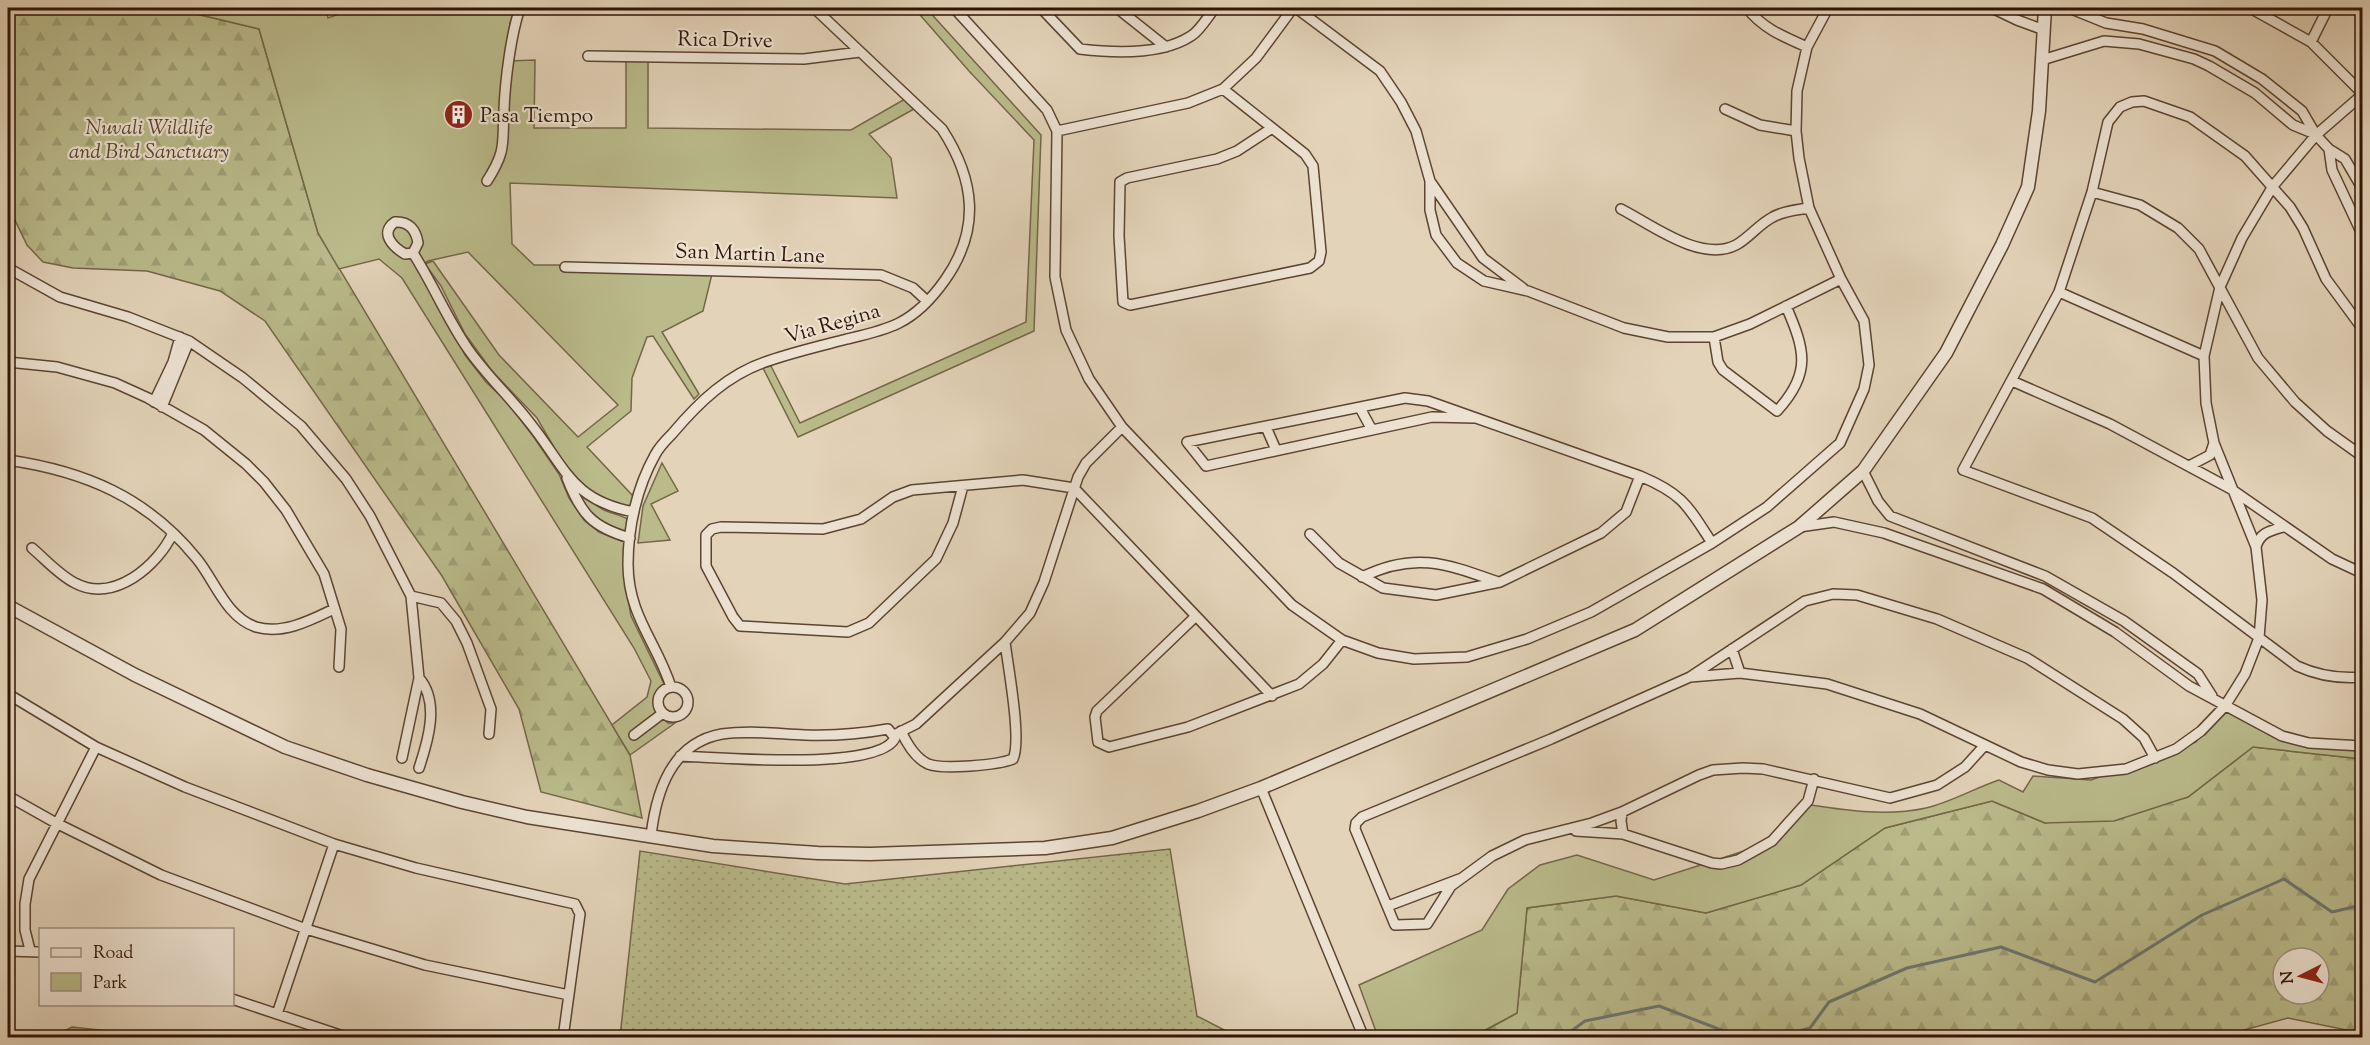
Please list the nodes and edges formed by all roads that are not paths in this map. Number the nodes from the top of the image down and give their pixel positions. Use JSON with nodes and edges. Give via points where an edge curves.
{"nodes":[{"id":1,"x":520,"y":8,"type":"edge"},
{"id":2,"x":814,"y":8,"type":"edge"},
{"id":3,"x":954,"y":8,"type":"edge"},
{"id":4,"x":1041,"y":8,"type":"edge"},
{"id":5,"x":1117,"y":8,"type":"edge"},
{"id":6,"x":1215,"y":8,"type":"edge"},
{"id":7,"x":1295,"y":8,"type":"edge"},
{"id":8,"x":1747,"y":8,"type":"edge"},
{"id":9,"x":1828,"y":8,"type":"edge"},
{"id":10,"x":1992,"y":8,"type":"edge"},
{"id":11,"x":2045,"y":8,"type":"edge"},
{"id":12,"x":2069,"y":8,"type":"edge"},
{"id":13,"x":2250,"y":8,"type":"edge"},
{"id":14,"x":2328,"y":8,"type":"edge"},
{"id":15,"x":2106,"y":23,"type":"junction"},
{"id":16,"x":2044,"y":30,"type":"junction"},
{"id":17,"x":2104,"y":41,"type":"junction"},
{"id":18,"x":2311,"y":42,"type":"junction"},
{"id":19,"x":1166,"y":47,"type":"junction"},
{"id":20,"x":1807,"y":48,"type":"junction"},
{"id":21,"x":2215,"y":51,"type":"junction"},
{"id":22,"x":861,"y":52,"type":"junction"},
{"id":23,"x":588,"y":56,"type":"dead end"},
{"id":24,"x":2042,"y":60,"type":"junction"},
{"id":25,"x":2210,"y":66,"type":"junction"},
{"id":26,"x":1223,"y":89,"type":"junction"},
{"id":27,"x":2362,"y":94,"type":"edge"},
{"id":28,"x":1725,"y":109,"type":"dead end"},
{"id":29,"x":1272,"y":128,"type":"junction"},
{"id":30,"x":1057,"y":131,"type":"junction"},
{"id":31,"x":1796,"y":131,"type":"junction"},
{"id":32,"x":2316,"y":135,"type":"junction"},
{"id":33,"x":2329,"y":149,"type":"junction"},
{"id":34,"x":487,"y":181,"type":"dead end"},
{"id":35,"x":1430,"y":182,"type":"junction"},
{"id":36,"x":2273,"y":186,"type":"junction"},
{"id":37,"x":2362,"y":188,"type":"edge"},
{"id":38,"x":2092,"y":192,"type":"junction"},
{"id":39,"x":1809,"y":208,"type":"junction"},
{"id":40,"x":1621,"y":209,"type":"dead end"},
{"id":41,"x":2362,"y":234,"type":"edge"},
{"id":42,"x":413,"y":253,"type":"dead end"},
{"id":43,"x":565,"y":267,"type":"dead end"},
{"id":44,"x":8,"y":268,"type":"edge"},
{"id":45,"x":1841,"y":279,"type":"junction"},
{"id":46,"x":2220,"y":287,"type":"junction"},
{"id":47,"x":1528,"y":291,"type":"junction"},
{"id":48,"x":2059,"y":292,"type":"junction"},
{"id":49,"x":927,"y":301,"type":"junction"},
{"id":50,"x":1785,"y":306,"type":"junction"},
{"id":51,"x":2362,"y":328,"type":"edge"},
{"id":52,"x":1714,"y":337,"type":"junction"},
{"id":53,"x":185,"y":339,"type":"junction"},
{"id":54,"x":2204,"y":356,"type":"junction"},
{"id":55,"x":8,"y":362,"type":"edge"},
{"id":56,"x":2012,"y":381,"type":"junction"},
{"id":57,"x":158,"y":404,"type":"junction"},
{"id":58,"x":1360,"y":408,"type":"junction"},
{"id":59,"x":1474,"y":418,"type":"junction"},
{"id":60,"x":1122,"y":427,"type":"junction"},
{"id":61,"x":1266,"y":427,"type":"junction"},
{"id":62,"x":1372,"y":430,"type":"junction"},
{"id":63,"x":2214,"y":443,"type":"junction"},
{"id":64,"x":1276,"y":450,"type":"junction"},
{"id":65,"x":2362,"y":456,"type":"edge"},
{"id":66,"x":8,"y":460,"type":"edge"},
{"id":67,"x":2189,"y":466,"type":"junction"},
{"id":68,"x":1863,"y":471,"type":"junction"},
{"id":69,"x":565,"y":473,"type":"junction"},
{"id":70,"x":1640,"y":476,"type":"junction"},
{"id":71,"x":963,"y":486,"type":"junction"},
{"id":72,"x":1074,"y":488,"type":"junction"},
{"id":73,"x":2231,"y":489,"type":"junction"},
{"id":74,"x":634,"y":512,"type":"junction"},
{"id":75,"x":1890,"y":516,"type":"junction"},
{"id":76,"x":1799,"y":527,"type":"junction"},
{"id":77,"x":2283,"y":527,"type":"junction"},
{"id":78,"x":173,"y":533,"type":"junction"},
{"id":79,"x":1884,"y":533,"type":"junction"},
{"id":80,"x":1310,"y":534,"type":"dead end"},
{"id":81,"x":630,"y":538,"type":"junction"},
{"id":82,"x":1712,"y":543,"type":"junction"},
{"id":83,"x":2256,"y":547,"type":"junction"},
{"id":84,"x":32,"y":548,"type":"dead end"},
{"id":85,"x":2013,"y":563,"type":"junction"},
{"id":86,"x":2362,"y":573,"type":"edge"},
{"id":87,"x":2006,"y":576,"type":"junction"},
{"id":88,"x":1362,"y":577,"type":"junction"},
{"id":89,"x":1500,"y":582,"type":"junction"},
{"id":90,"x":411,"y":596,"type":"junction"},
{"id":91,"x":8,"y":606,"type":"edge"},
{"id":92,"x":334,"y":609,"type":"junction"},
{"id":93,"x":1196,"y":616,"type":"junction"},
{"id":94,"x":2259,"y":638,"type":"junction"},
{"id":95,"x":1342,"y":640,"type":"junction"},
{"id":96,"x":1005,"y":642,"type":"junction"},
{"id":97,"x":1732,"y":649,"type":"junction"},
{"id":98,"x":339,"y":667,"type":"dead end"},
{"id":99,"x":1740,"y":674,"type":"junction"},
{"id":100,"x":1690,"y":677,"type":"junction"},
{"id":101,"x":2362,"y":677,"type":"edge"},
{"id":102,"x":419,"y":678,"type":"junction"},
{"id":103,"x":671,"y":687,"type":"junction"},
{"id":104,"x":8,"y":694,"type":"edge"},
{"id":105,"x":1272,"y":696,"type":"junction"},
{"id":106,"x":2212,"y":696,"type":"junction"},
{"id":107,"x":2225,"y":706,"type":"junction"},
{"id":108,"x":663,"y":712,"type":"junction"},
{"id":109,"x":898,"y":733,"type":"junction"},
{"id":110,"x":489,"y":734,"type":"dead end"},
{"id":111,"x":634,"y":735,"type":"dead end"},
{"id":112,"x":1985,"y":745,"type":"junction"},
{"id":113,"x":2362,"y":746,"type":"edge"},
{"id":114,"x":96,"y":747,"type":"junction"},
{"id":115,"x":680,"y":756,"type":"junction"},
{"id":116,"x":402,"y":758,"type":"dead end"},
{"id":117,"x":2155,"y":758,"type":"junction"},
{"id":118,"x":419,"y":768,"type":"dead end"},
{"id":119,"x":1814,"y":779,"type":"junction"},
{"id":120,"x":1261,"y":788,"type":"junction"},
{"id":121,"x":8,"y":796,"type":"edge"},
{"id":122,"x":1622,"y":812,"type":"junction"},
{"id":123,"x":56,"y":823,"type":"junction"},
{"id":124,"x":1562,"y":831,"type":"junction"},
{"id":125,"x":1623,"y":834,"type":"junction"},
{"id":126,"x":651,"y":836,"type":"junction"},
{"id":127,"x":334,"y":844,"type":"junction"},
{"id":128,"x":1462,"y":878,"type":"junction"},
{"id":129,"x":1388,"y":906,"type":"junction"},
{"id":130,"x":306,"y":929,"type":"junction"},
{"id":131,"x":30,"y":950,"type":"junction"},
{"id":132,"x":8,"y":951,"type":"edge"},
{"id":133,"x":39,"y":952,"type":"edge"},
{"id":134,"x":569,"y":995,"type":"junction"},
{"id":135,"x":234,"y":1000,"type":"edge"},
{"id":136,"x":277,"y":1014,"type":"junction"},
{"id":137,"x":349,"y":1038,"type":"edge"},
{"id":138,"x":563,"y":1038,"type":"edge"},
{"id":139,"x":1364,"y":1038,"type":"edge"}],
"edges":[{"from":1,"to":34,"type":"street","via":[[514,25],[504,111],[505,137],[496,167]]},
{"from":2,"to":22,"type":"street","name":"Via Regina"},
{"from":3,"to":30,"type":"street","via":[[1047,110]]},
{"from":4,"to":19,"type":"street","via":[[1080,49],[1110,53]]},
{"from":5,"to":19,"type":"street"},
{"from":6,"to":19,"type":"street","via":[[1192,36]]},
{"from":7,"to":26,"type":"street","via":[[1256,58]]},
{"from":7,"to":35,"type":"street","via":[[1380,71],[1416,130]]},
{"from":8,"to":20,"type":"street","via":[[1779,35]]},
{"from":9,"to":20,"type":"street"},
{"from":10,"to":16,"type":"street"},
{"from":11,"to":16,"type":"street"},
{"from":12,"to":15,"type":"street"},
{"from":13,"to":18,"type":"street"},
{"from":14,"to":18,"type":"street"},
{"from":15,"to":17,"type":"street"},
{"from":15,"to":21,"type":"street","via":[[2143,29]]},
{"from":16,"to":24,"type":"street"},
{"from":17,"to":24,"type":"street"},
{"from":17,"to":25,"type":"street","via":[[2139,44]]},
{"from":18,"to":27,"type":"street"},
{"from":20,"to":31,"type":"street","via":[[1797,91]]},
{"from":21,"to":25,"type":"street"},
{"from":21,"to":32,"type":"street","via":[[2262,79],[2302,111]]},
{"from":22,"to":23,"type":"street","name":"Rica Drive","via":[[804,58]]},
{"from":22,"to":49,"type":"street","name":"Via Regina","via":[[942,129],[968,184],[969,219],[962,252]]},
{"from":24,"to":68,"type":"street","via":[[2028,187],[1946,353]]},
{"from":25,"to":32,"type":"street","via":[[2255,93],[2294,125]]},
{"from":26,"to":29,"type":"street"},
{"from":26,"to":30,"type":"street","via":[[1188,103]]},
{"from":27,"to":32,"type":"street"},
{"from":28,"to":31,"type":"street","via":[[1760,125]]},
{"from":29,"to":29,"type":"street","via":[[1305,154],[1313,166],[1319,261],[1310,268],[1130,305],[1123,303],[1120,182],[1217,159]]},
{"from":30,"to":60,"type":"street","via":[[1055,277],[1066,330],[1089,379]]},
{"from":31,"to":39,"type":"street"},
{"from":32,"to":33,"type":"street"},
{"from":32,"to":36,"type":"street"},
{"from":33,"to":37,"type":"street","via":[[2345,159]]},
{"from":33,"to":41,"type":"street","via":[[2332,170]]},
{"from":35,"to":47,"type":"street","via":[[1483,258]]},
{"from":35,"to":47,"type":"street","via":[[1430,210],[1436,235],[1457,263],[1484,281]]},
{"from":36,"to":38,"type":"street","via":[[2245,156],[2190,117],[2144,101],[2120,106],[2108,122]]},
{"from":36,"to":46,"type":"street","via":[[2242,238]]},
{"from":36,"to":51,"type":"street","via":[[2303,228],[2326,279]]},
{"from":38,"to":46,"type":"street","via":[[2140,205],[2178,228],[2199,249]]},
{"from":38,"to":48,"type":"street"},
{"from":39,"to":40,"type":"street","via":[[1772,217],[1735,245],[1717,250],[1687,244]]},
{"from":39,"to":45,"type":"street"},
{"from":42,"to":69,"type":"street","via":[[469,350],[529,421]]},
{"from":43,"to":49,"type":"street","name":"San Martin Lane","via":[[881,275],[912,288]]},
{"from":44,"to":53,"type":"street","via":[[60,297]]},
{"from":45,"to":50,"type":"street"},
{"from":45,"to":82,"type":"street","via":[[1864,321],[1869,365],[1864,389],[1840,443],[1767,507]]},
{"from":46,"to":54,"type":"street"},
{"from":46,"to":65,"type":"street","via":[[2258,358],[2295,402]]},
{"from":47,"to":52,"type":"street","via":[[1624,328],[1668,338]]},
{"from":48,"to":54,"type":"street"},
{"from":48,"to":56,"type":"street"},
{"from":49,"to":74,"type":"street","name":"Via Regina","via":[[898,323],[762,363],[712,392],[655,453]]},
{"from":50,"to":52,"type":"street"},
{"from":50,"to":52,"type":"street","via":[[1803,356],[1798,382],[1777,411],[1723,370]]},
{"from":53,"to":57,"type":"street"},
{"from":53,"to":90,"type":"street","via":[[273,401],[323,450],[370,516]]},
{"from":54,"to":63,"type":"street","via":[[2206,403]]},
{"from":55,"to":57,"type":"street","via":[[57,367],[115,383]]},
{"from":56,"to":67,"type":"street","via":[[2110,424]]},
{"from":56,"to":94,"type":"street","via":[[1963,470],[2092,518]]},
{"from":57,"to":92,"type":"street","via":[[204,430],[264,482],[286,510],[324,574]]},
{"from":58,"to":59,"type":"street","via":[[1406,398],[1428,400]]},
{"from":58,"to":61,"type":"street"},
{"from":58,"to":62,"type":"street"},
{"from":59,"to":62,"type":"street","via":[[1432,417]]},
{"from":59,"to":70,"type":"street"},
{"from":60,"to":72,"type":"street","via":[[1086,463]]},
{"from":60,"to":95,"type":"street","via":[[1292,605]]},
{"from":61,"to":64,"type":"street"},
{"from":61,"to":64,"type":"street","via":[[1187,442],[1206,465]]},
{"from":62,"to":64,"type":"street"},
{"from":63,"to":67,"type":"street","via":[[2210,455]]},
{"from":63,"to":73,"type":"street"},
{"from":66,"to":78,"type":"street","via":[[44,465],[100,484],[145,510]]},
{"from":67,"to":73,"type":"street"},
{"from":68,"to":75,"type":"street"},
{"from":68,"to":76,"type":"street"},
{"from":69,"to":74,"type":"street","via":[[591,497],[609,507]]},
{"from":69,"to":81,"type":"street","via":[[575,499],[592,521],[604,530]]},
{"from":70,"to":82,"type":"street","via":[[1679,496]]},
{"from":70,"to":89,"type":"street","via":[[1626,512],[1601,533]]},
{"from":71,"to":71,"type":"street","via":[[912,490],[893,497],[861,519],[823,529],[712,529],[706,535],[706,566],[740,626],[848,632],[869,623],[936,559],[953,523]]},
{"from":71,"to":72,"type":"street","via":[[1023,480]]},
{"from":72,"to":93,"type":"street"},
{"from":72,"to":96,"type":"street","via":[[1044,582],[1030,612]]},
{"from":73,"to":77,"type":"street"},
{"from":73,"to":83,"type":"street"},
{"from":74,"to":81,"type":"street","name":"Via Regina"},
{"from":75,"to":79,"type":"street"},
{"from":75,"to":85,"type":"street"},
{"from":76,"to":79,"type":"street","via":[[1834,522]]},
{"from":76,"to":120,"type":"street","via":[[1635,630]]},
{"from":77,"to":83,"type":"street","via":[[2267,531]]},
{"from":77,"to":86,"type":"street"},
{"from":78,"to":84,"type":"street","via":[[137,575],[125,583],[104,588],[77,585]]},
{"from":78,"to":92,"type":"street","via":[[197,559],[234,613],[256,627],[272,629],[305,623]]},
{"from":79,"to":87,"type":"street"},
{"from":80,"to":88,"type":"street","via":[[1340,563]]},
{"from":81,"to":103,"type":"street","name":"Via Regina","via":[[628,566],[635,606]]},
{"from":82,"to":95,"type":"street","via":[[1591,612],[1527,639],[1467,657],[1414,659],[1378,653]]},
{"from":83,"to":94,"type":"street","via":[[2262,600]]},
{"from":85,"to":87,"type":"street"},
{"from":85,"to":106,"type":"street","via":[[2045,576],[2124,621],[2198,674]]},
{"from":87,"to":106,"type":"street","via":[[2043,589],[2115,632],[2189,686]]},
{"from":88,"to":89,"type":"street","via":[[1383,588],[1436,596]]},
{"from":88,"to":89,"type":"street","via":[[1377,569],[1422,561]]},
{"from":90,"to":102,"type":"street"},
{"from":90,"to":110,"type":"street","via":[[441,603],[456,621],[491,708]]},
{"from":91,"to":126,"type":"street","via":[[135,675],[285,747],[462,802],[527,817]]},
{"from":92,"to":98,"type":"street","via":[[341,629]]},
{"from":93,"to":105,"type":"street"},
{"from":93,"to":105,"type":"street","via":[[1097,711],[1098,742],[1109,747],[1188,727]]},
{"from":94,"to":101,"type":"street","via":[[2297,666],[2315,674],[2342,679]]},
{"from":94,"to":107,"type":"street","via":[[2245,674]]},
{"from":95,"to":105,"type":"street","via":[[1323,664],[1299,684]]},
{"from":96,"to":109,"type":"street","via":[[916,724]]},
{"from":96,"to":109,"type":"street","via":[[1017,752],[1013,759],[929,765]]},
{"from":97,"to":99,"type":"street"},
{"from":97,"to":100,"type":"street"},
{"from":97,"to":117,"type":"street","via":[[1805,601],[1833,594],[1857,595],[1937,619],[2027,658],[2123,719],[2144,738]]},
{"from":99,"to":100,"type":"street"},
{"from":99,"to":112,"type":"street","via":[[1827,684],[1920,714]]},
{"from":100,"to":129,"type":"street","via":[[1362,817],[1355,829]]},
{"from":102,"to":116,"type":"street"},
{"from":102,"to":118,"type":"street","via":[[428,690],[430,703],[426,745]]},
{"from":103,"to":108,"type":"street","via":[[660,695]]},
{"from":103,"to":108,"type":"street","via":[[685,692],[688,706],[677,716]]},
{"from":104,"to":114,"type":"street"},
{"from":106,"to":107,"type":"street"},
{"from":107,"to":113,"type":"street","via":[[2282,736],[2309,743]]},
{"from":107,"to":117,"type":"street","via":[[2201,731]]},
{"from":108,"to":111,"type":"street"},
{"from":109,"to":115,"type":"street","via":[[888,729],[851,735],[720,735],[694,745]]},
{"from":109,"to":115,"type":"street","via":[[892,744],[871,754],[816,761]]},
{"from":112,"to":117,"type":"street","via":[[2021,762],[2078,774],[2126,769]]},
{"from":112,"to":119,"type":"street","via":[[1965,766],[1937,785],[1909,795],[1879,797]]},
{"from":114,"to":123,"type":"street"},
{"from":114,"to":127,"type":"street","via":[[185,787]]},
{"from":115,"to":126,"type":"street","via":[[661,786]]},
{"from":119,"to":122,"type":"street","via":[[1763,769],[1713,770]]},
{"from":119,"to":125,"type":"street","via":[[1808,801],[1772,841],[1738,860],[1712,863]]},
{"from":120,"to":126,"type":"street","via":[[1112,838],[1045,848],[818,853],[713,846]]},
{"from":120,"to":139,"type":"street"},
{"from":121,"to":123,"type":"street"},
{"from":122,"to":124,"type":"street"},
{"from":122,"to":125,"type":"street"},
{"from":123,"to":130,"type":"street","via":[[161,875]]},
{"from":123,"to":131,"type":"street","via":[[29,879],[25,930]]},
{"from":124,"to":125,"type":"street"},
{"from":124,"to":128,"type":"street","via":[[1526,840],[1492,856]]},
{"from":127,"to":130,"type":"street"},
{"from":127,"to":134,"type":"street","via":[[575,904],[580,914]]},
{"from":128,"to":129,"type":"street"},
{"from":128,"to":129,"type":"street","via":[[1451,886],[1427,924],[1395,925]]},
{"from":130,"to":134,"type":"street","via":[[425,965]]},
{"from":130,"to":136,"type":"street"},
{"from":131,"to":132,"type":"street"},
{"from":131,"to":133,"type":"street"},
{"from":134,"to":138,"type":"street"},
{"from":135,"to":136,"type":"street"},
{"from":136,"to":137,"type":"street"}]}
